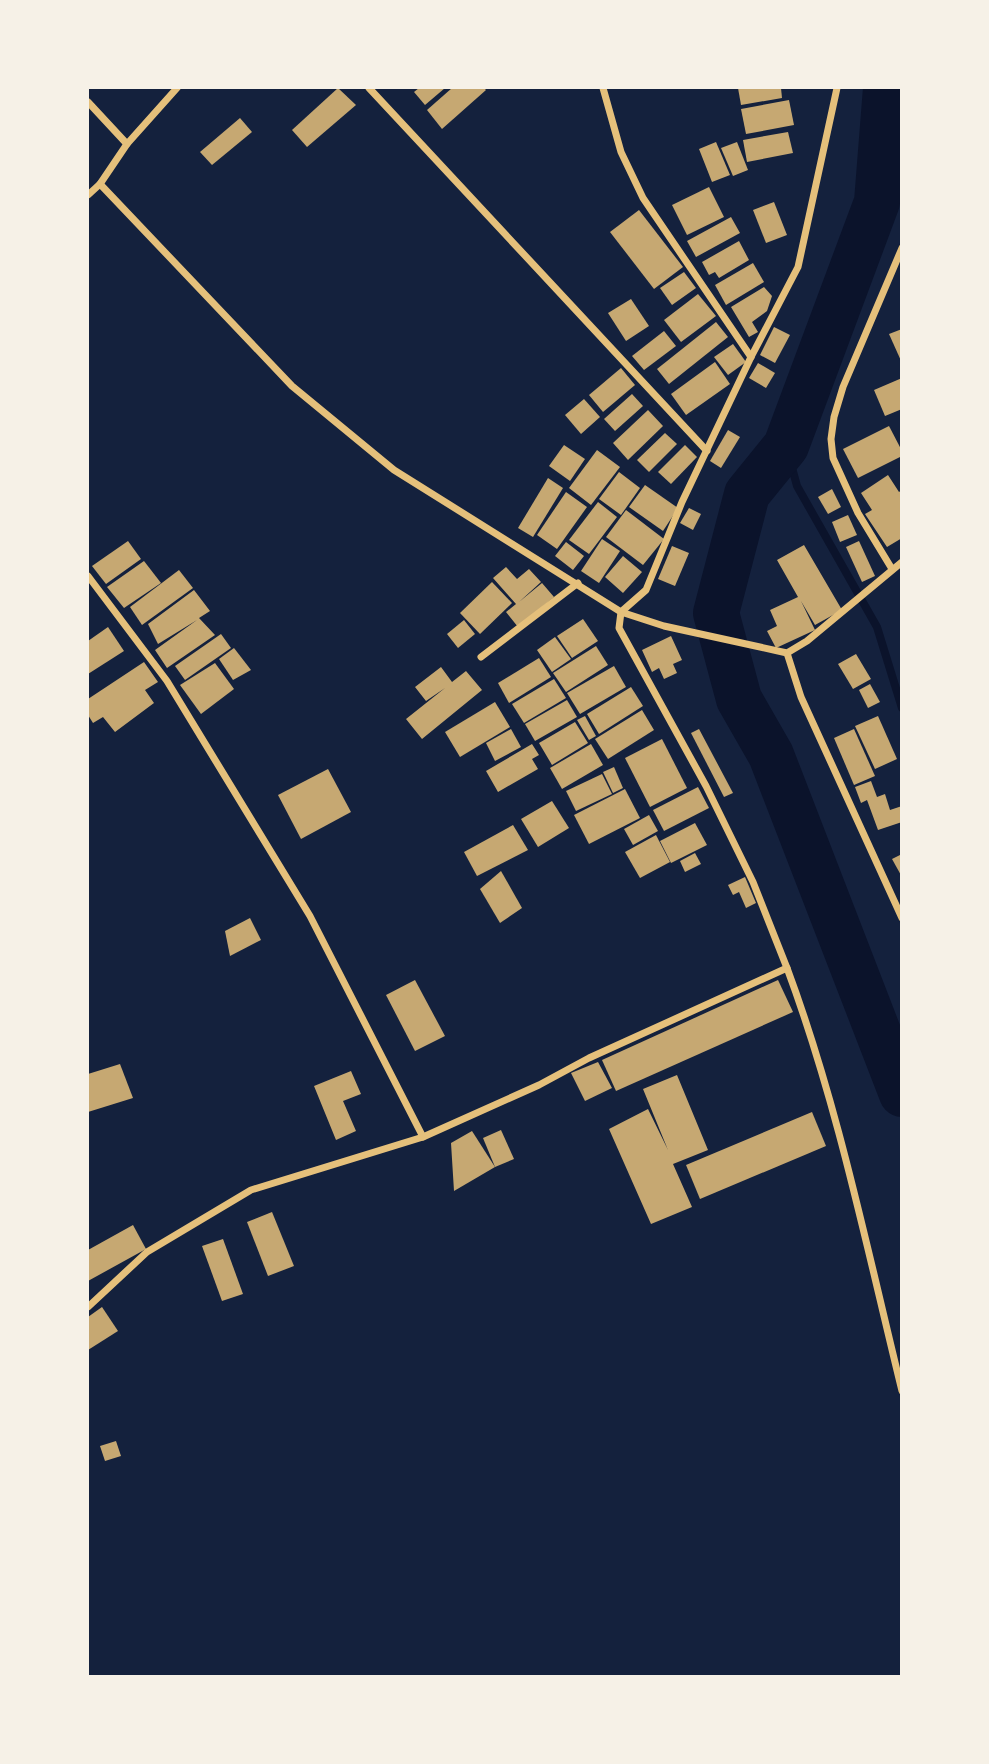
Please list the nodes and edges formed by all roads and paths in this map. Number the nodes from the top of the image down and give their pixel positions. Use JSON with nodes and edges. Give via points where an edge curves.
{"nodes":[{"id":1,"x":177,"y":88,"type":"edge"},
{"id":2,"x":369,"y":88,"type":"edge"},
{"id":3,"x":603,"y":88,"type":"edge"},
{"id":4,"x":837,"y":88,"type":"edge"},
{"id":5,"x":88,"y":102,"type":"edge"},
{"id":6,"x":127,"y":144,"type":"junction"},
{"id":7,"x":100,"y":184,"type":"junction"},
{"id":8,"x":88,"y":195,"type":"edge"},
{"id":9,"x":901,"y":248,"type":"edge"},
{"id":10,"x":751,"y":357,"type":"junction"},
{"id":11,"x":707,"y":451,"type":"junction"},
{"id":12,"x":901,"y":562,"type":"edge"},
{"id":13,"x":892,"y":569,"type":"junction"},
{"id":14,"x":88,"y":576,"type":"edge"},
{"id":15,"x":578,"y":583,"type":"junction"},
{"id":16,"x":621,"y":612,"type":"junction"},
{"id":17,"x":787,"y":653,"type":"junction"},
{"id":18,"x":481,"y":657,"type":"dead end"},
{"id":19,"x":901,"y":918,"type":"edge"},
{"id":20,"x":787,"y":968,"type":"junction"},
{"id":21,"x":423,"y":1137,"type":"junction"},
{"id":22,"x":88,"y":1307,"type":"edge"},
{"id":23,"x":901,"y":1391,"type":"edge"}],
"edges":[{"from":1,"to":6,"type":"street"},
{"from":2,"to":11,"type":"street"},
{"from":3,"to":10,"type":"street","via":[[621,152],[643,198]]},
{"from":4,"to":10,"type":"street","via":[[797,267]]},
{"from":5,"to":6,"type":"street"},
{"from":6,"to":7,"type":"street"},
{"from":7,"to":8,"type":"street"},
{"from":7,"to":15,"type":"street","via":[[303,394],[394,470]]},
{"from":9,"to":13,"type":"street","via":[[843,387],[831,439],[833,458],[858,513]]},
{"from":10,"to":11,"type":"street"},
{"from":11,"to":16,"type":"street","via":[[646,590]]},
{"from":12,"to":13,"type":"street"},
{"from":13,"to":17,"type":"street"},
{"from":14,"to":21,"type":"street","via":[[167,681],[310,916]]},
{"from":15,"to":16,"type":"street"},
{"from":15,"to":18,"type":"street"},
{"from":16,"to":17,"type":"street"},
{"from":16,"to":20,"type":"street","via":[[620,628],[718,810]]},
{"from":17,"to":19,"type":"street","via":[[801,697]]},
{"from":20,"to":21,"type":"street"},
{"from":20,"to":23,"type":"street","via":[[841,1143]]},
{"from":21,"to":22,"type":"street","via":[[251,1189],[147,1252]]}]}
